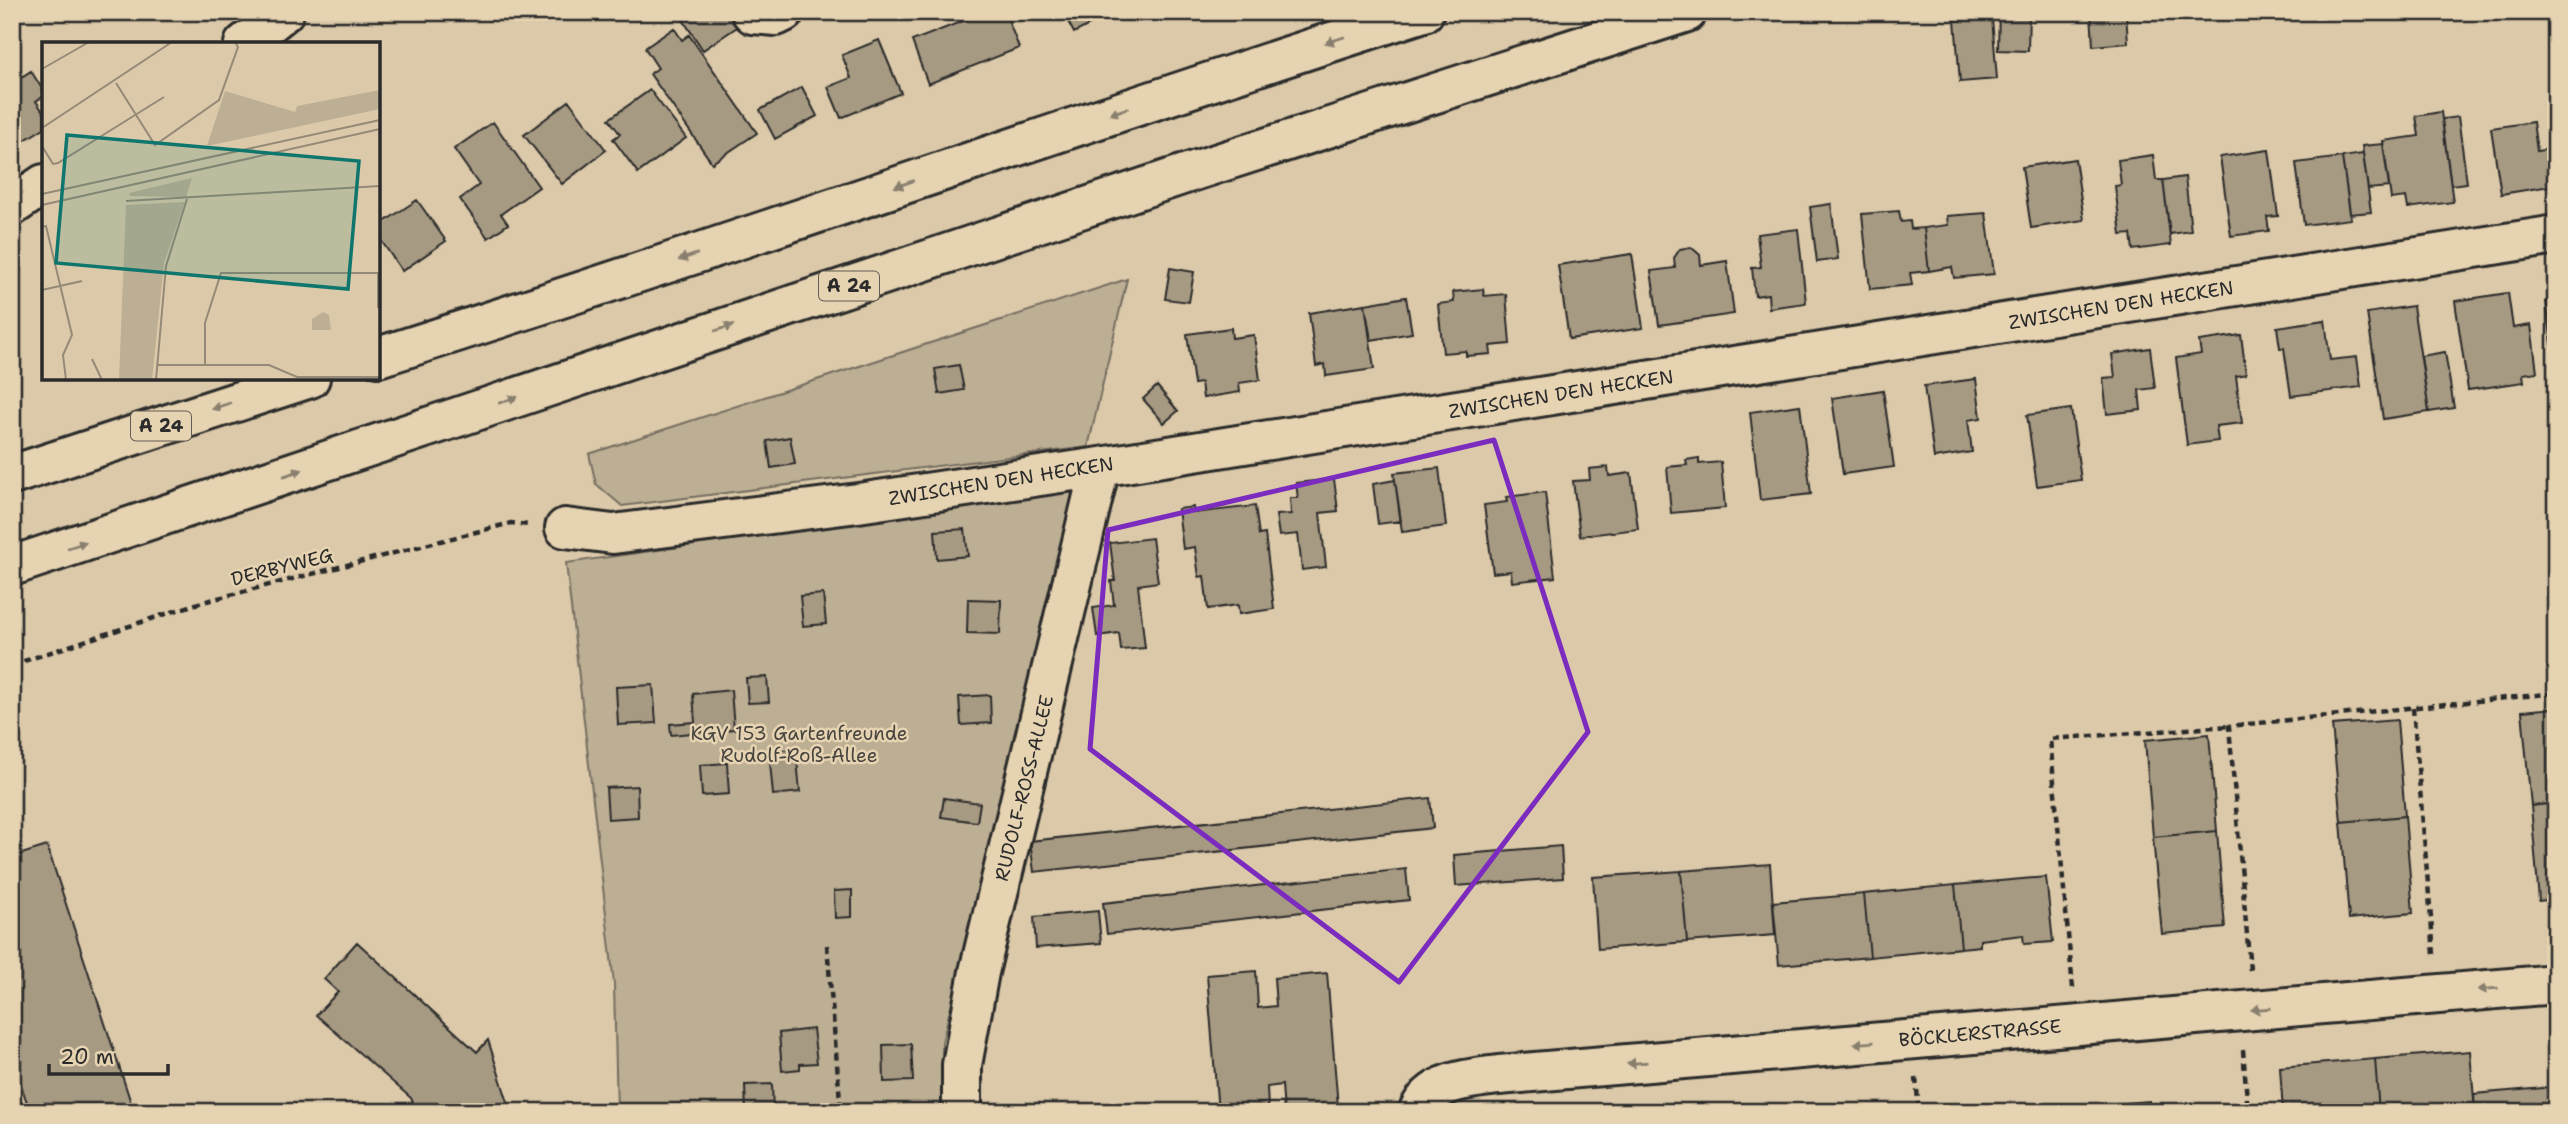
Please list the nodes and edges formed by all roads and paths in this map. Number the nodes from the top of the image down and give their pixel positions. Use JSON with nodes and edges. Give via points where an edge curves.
{"nodes":[{"id":1,"x":284,"y":12,"type":"edge"},
{"id":2,"x":751,"y":12,"type":"edge"},
{"id":3,"x":784,"y":12,"type":"edge"},
{"id":4,"x":1424,"y":12,"type":"edge"},
{"id":5,"x":1687,"y":12,"type":"edge"},
{"id":6,"x":246,"y":42,"type":"edge"},
{"id":7,"x":42,"y":185,"type":"edge"},
{"id":8,"x":12,"y":206,"type":"edge"},
{"id":9,"x":2556,"y":235,"type":"edge"},
{"id":10,"x":380,"y":356,"type":"edge"},
{"id":11,"x":304,"y":380,"type":"edge"},
{"id":12,"x":1100,"y":467,"type":"junction"},
{"id":13,"x":12,"y":475,"type":"edge"},
{"id":14,"x":565,"y":528,"type":"joint"},
{"id":15,"x":12,"y":566,"type":"edge"},
{"id":16,"x":12,"y":666,"type":"edge"},
{"id":17,"x":2556,"y":693,"type":"edge"},
{"id":18,"x":2413,"y":708,"type":"junction"},
{"id":19,"x":2229,"y":726,"type":"junction"},
{"id":20,"x":827,"y":945,"type":"dead end"},
{"id":21,"x":2556,"y":984,"type":"edge"},
{"id":22,"x":2437,"y":993,"type":"junction"},
{"id":23,"x":2246,"y":1010,"type":"junction"},
{"id":24,"x":2076,"y":1024,"type":"junction"},
{"id":25,"x":841,"y":1112,"type":"edge"},
{"id":26,"x":962,"y":1112,"type":"edge"},
{"id":27,"x":1418,"y":1112,"type":"edge"},
{"id":28,"x":2248,"y":1112,"type":"edge"}],
"edges":[{"from":1,"to":6,"type":"main road"},
{"from":2,"to":3,"type":"main road","via":[[776,16]]},
{"from":4,"to":10,"type":"main road","one_way":true},
{"from":15,"to":5,"type":"main road","number":"A 24","one_way":true,"via":[[1158,183]]},
{"from":7,"to":8,"type":"main road"},
{"from":9,"to":12,"type":"main road","name":"ZWISCHEN DEN HECKEN"},
{"from":11,"to":13,"type":"main road","number":"A 24","one_way":true},
{"from":12,"to":14,"type":"main road","name":"ZWISCHEN DEN HECKEN","via":[[612,534]]},
{"from":12,"to":26,"type":"main road","name":"RUDOLF-ROSS-ALLEE","via":[[979,972],[962,1065]]},
{"from":14,"to":16,"type":"path","name":"DERBYWEG","via":[[510,523],[199,603]]},
{"from":17,"to":18,"type":"path"},
{"from":18,"to":19,"type":"path"},
{"from":18,"to":22,"type":"path"},
{"from":19,"to":23,"type":"path"},
{"from":19,"to":24,"type":"path","via":[[2050,739]]},
{"from":20,"to":25,"type":"path"},
{"from":21,"to":22,"type":"main road","name":"BÖCKLERSTRASSE","one_way":true},
{"from":22,"to":23,"type":"main road","name":"BÖCKLERSTRASSE","one_way":true},
{"from":23,"to":24,"type":"main road","name":"BÖCKLERSTRASSE"},
{"from":23,"to":28,"type":"path"},
{"from":24,"to":27,"type":"main road","name":"BÖCKLERSTRASSE","one_way":true,"via":[[1499,1075],[1448,1083],[1422,1102]]}]}
